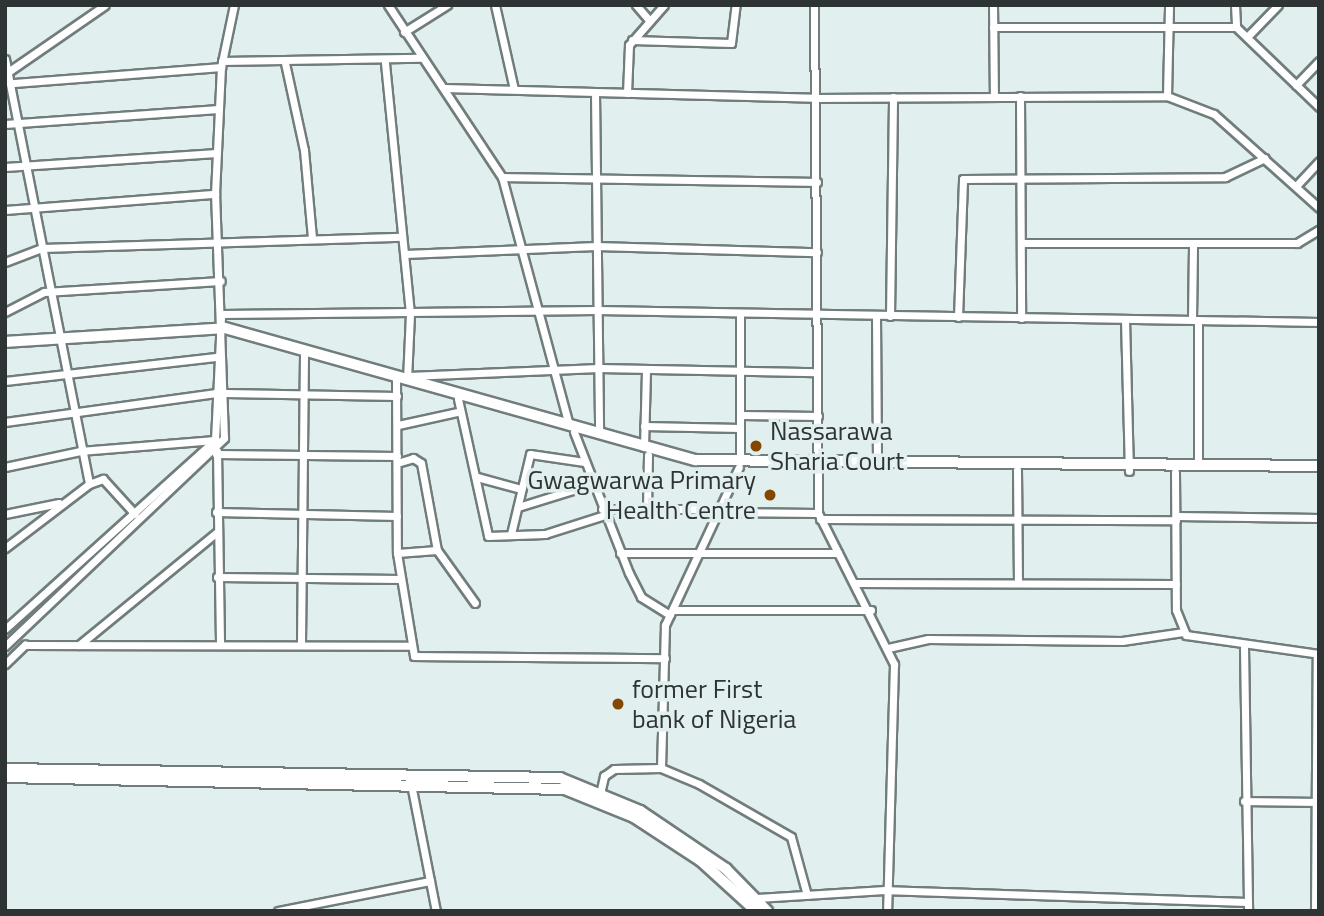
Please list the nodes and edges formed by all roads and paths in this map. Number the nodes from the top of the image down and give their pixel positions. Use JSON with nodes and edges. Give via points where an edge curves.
{"nodes":[{"id":1,"x":105,"y":5,"type":"edge"},
{"id":2,"x":233,"y":5,"type":"edge"},
{"id":3,"x":388,"y":5,"type":"edge"},
{"id":4,"x":447,"y":5,"type":"edge"},
{"id":5,"x":495,"y":5,"type":"edge"},
{"id":6,"x":636,"y":5,"type":"edge"},
{"id":7,"x":664,"y":5,"type":"edge"},
{"id":8,"x":736,"y":5,"type":"edge"},
{"id":9,"x":814,"y":5,"type":"edge"},
{"id":10,"x":993,"y":5,"type":"edge"},
{"id":11,"x":1169,"y":5,"type":"edge"},
{"id":12,"x":1235,"y":5,"type":"edge"},
{"id":13,"x":1278,"y":5,"type":"edge"},
{"id":14,"x":650,"y":21,"type":"junction"},
{"id":15,"x":993,"y":27,"type":"junction"},
{"id":16,"x":1236,"y":27,"type":"junction"},
{"id":17,"x":1169,"y":29,"type":"junction"},
{"id":18,"x":404,"y":32,"type":"junction"},
{"id":19,"x":1248,"y":36,"type":"junction"},
{"id":20,"x":632,"y":40,"type":"junction"},
{"id":21,"x":421,"y":58,"type":"junction"},
{"id":22,"x":5,"y":59,"type":"edge"},
{"id":23,"x":1319,"y":61,"type":"edge"},
{"id":24,"x":285,"y":63,"type":"junction"},
{"id":25,"x":222,"y":64,"type":"junction"},
{"id":26,"x":385,"y":64,"type":"junction"},
{"id":27,"x":8,"y":72,"type":"edge"},
{"id":28,"x":14,"y":83,"type":"junction"},
{"id":29,"x":1296,"y":85,"type":"junction"},
{"id":30,"x":444,"y":88,"type":"junction"},
{"id":31,"x":514,"y":89,"type":"junction"},
{"id":32,"x":595,"y":93,"type":"junction"},
{"id":33,"x":627,"y":93,"type":"junction"},
{"id":34,"x":994,"y":96,"type":"junction"},
{"id":35,"x":1020,"y":96,"type":"junction"},
{"id":36,"x":1167,"y":96,"type":"junction"},
{"id":37,"x":893,"y":97,"type":"junction"},
{"id":38,"x":814,"y":98,"type":"junction"},
{"id":39,"x":1319,"y":107,"type":"edge"},
{"id":40,"x":218,"y":109,"type":"junction"},
{"id":41,"x":21,"y":123,"type":"junction"},
{"id":42,"x":5,"y":124,"type":"edge"},
{"id":43,"x":216,"y":153,"type":"junction"},
{"id":44,"x":1265,"y":158,"type":"junction"},
{"id":45,"x":1319,"y":161,"type":"edge"},
{"id":46,"x":29,"y":165,"type":"junction"},
{"id":47,"x":5,"y":167,"type":"edge"},
{"id":48,"x":502,"y":177,"type":"junction"},
{"id":49,"x":595,"y":178,"type":"junction"},
{"id":50,"x":1020,"y":178,"type":"junction"},
{"id":51,"x":817,"y":182,"type":"junction"},
{"id":52,"x":1296,"y":186,"type":"junction"},
{"id":53,"x":215,"y":194,"type":"junction"},
{"id":54,"x":37,"y":208,"type":"junction"},
{"id":55,"x":1319,"y":208,"type":"edge"},
{"id":56,"x":5,"y":210,"type":"edge"},
{"id":57,"x":1319,"y":230,"type":"edge"},
{"id":58,"x":402,"y":237,"type":"junction"},
{"id":59,"x":312,"y":238,"type":"junction"},
{"id":60,"x":216,"y":239,"type":"junction"},
{"id":61,"x":1021,"y":243,"type":"junction"},
{"id":62,"x":1193,"y":243,"type":"junction"},
{"id":63,"x":596,"y":246,"type":"junction"},
{"id":64,"x":42,"y":248,"type":"junction"},
{"id":65,"x":521,"y":248,"type":"junction"},
{"id":66,"x":817,"y":252,"type":"junction"},
{"id":67,"x":405,"y":254,"type":"junction"},
{"id":68,"x":5,"y":262,"type":"edge"},
{"id":69,"x":221,"y":281,"type":"junction"},
{"id":70,"x":52,"y":293,"type":"junction"},
{"id":71,"x":597,"y":310,"type":"junction"},
{"id":72,"x":537,"y":311,"type":"junction"},
{"id":73,"x":5,"y":312,"type":"edge"},
{"id":74,"x":410,"y":314,"type":"junction"},
{"id":75,"x":740,"y":314,"type":"junction"},
{"id":76,"x":816,"y":315,"type":"junction"},
{"id":77,"x":876,"y":316,"type":"junction"},
{"id":78,"x":891,"y":316,"type":"junction"},
{"id":79,"x":958,"y":317,"type":"junction"},
{"id":80,"x":1021,"y":318,"type":"junction"},
{"id":81,"x":1125,"y":319,"type":"junction"},
{"id":82,"x":1195,"y":319,"type":"junction"},
{"id":83,"x":1319,"y":321,"type":"edge"},
{"id":84,"x":221,"y":326,"type":"junction"},
{"id":85,"x":61,"y":338,"type":"junction"},
{"id":86,"x":5,"y":342,"type":"edge"},
{"id":87,"x":304,"y":354,"type":"junction"},
{"id":88,"x":216,"y":357,"type":"junction"},
{"id":89,"x":599,"y":368,"type":"junction"},
{"id":90,"x":646,"y":369,"type":"junction"},
{"id":91,"x":740,"y":370,"type":"junction"},
{"id":92,"x":66,"y":372,"type":"junction"},
{"id":93,"x":553,"y":372,"type":"junction"},
{"id":94,"x":817,"y":372,"type":"junction"},
{"id":95,"x":405,"y":379,"type":"junction"},
{"id":96,"x":5,"y":381,"type":"edge"},
{"id":97,"x":220,"y":393,"type":"junction"},
{"id":98,"x":303,"y":394,"type":"junction"},
{"id":99,"x":397,"y":396,"type":"junction"},
{"id":100,"x":458,"y":400,"type":"junction"},
{"id":101,"x":72,"y":411,"type":"junction"},
{"id":102,"x":457,"y":412,"type":"junction"},
{"id":103,"x":741,"y":415,"type":"junction"},
{"id":104,"x":818,"y":416,"type":"junction"},
{"id":105,"x":5,"y":422,"type":"edge"},
{"id":106,"x":398,"y":425,"type":"junction"},
{"id":107,"x":644,"y":426,"type":"junction"},
{"id":108,"x":572,"y":428,"type":"junction"},
{"id":109,"x":740,"y":428,"type":"junction"},
{"id":110,"x":599,"y":434,"type":"junction"},
{"id":111,"x":215,"y":440,"type":"junction"},
{"id":112,"x":80,"y":451,"type":"junction"},
{"id":113,"x":646,"y":451,"type":"junction"},
{"id":114,"x":217,"y":452,"type":"junction"},
{"id":115,"x":301,"y":454,"type":"junction"},
{"id":116,"x":397,"y":459,"type":"junction"},
{"id":117,"x":584,"y":462,"type":"junction"},
{"id":118,"x":740,"y":464,"type":"junction"},
{"id":119,"x":877,"y":464,"type":"junction"},
{"id":120,"x":1198,"y":466,"type":"junction"},
{"id":121,"x":1319,"y":466,"type":"edge"},
{"id":122,"x":5,"y":467,"type":"edge"},
{"id":123,"x":817,"y":467,"type":"junction"},
{"id":124,"x":1128,"y":468,"type":"junction"},
{"id":125,"x":1017,"y":470,"type":"junction"},
{"id":126,"x":1175,"y":472,"type":"junction"},
{"id":127,"x":1319,"y":472,"type":"edge"},
{"id":128,"x":477,"y":477,"type":"junction"},
{"id":129,"x":89,"y":484,"type":"junction"},
{"id":130,"x":592,"y":484,"type":"junction"},
{"id":131,"x":521,"y":489,"type":"junction"},
{"id":132,"x":62,"y":502,"type":"junction"},
{"id":133,"x":518,"y":507,"type":"junction"},
{"id":134,"x":647,"y":508,"type":"junction"},
{"id":135,"x":721,"y":510,"type":"junction"},
{"id":136,"x":603,"y":512,"type":"junction"},
{"id":137,"x":216,"y":513,"type":"junction"},
{"id":138,"x":299,"y":513,"type":"junction"},
{"id":139,"x":5,"y":514,"type":"edge"},
{"id":140,"x":135,"y":514,"type":"junction"},
{"id":141,"x":397,"y":516,"type":"junction"},
{"id":142,"x":819,"y":516,"type":"junction"},
{"id":143,"x":1017,"y":516,"type":"junction"},
{"id":144,"x":1176,"y":518,"type":"junction"},
{"id":145,"x":1319,"y":518,"type":"edge"},
{"id":146,"x":216,"y":533,"type":"junction"},
{"id":147,"x":511,"y":534,"type":"junction"},
{"id":148,"x":5,"y":548,"type":"edge"},
{"id":149,"x":437,"y":550,"type":"junction"},
{"id":150,"x":397,"y":553,"type":"junction"},
{"id":151,"x":620,"y":553,"type":"junction"},
{"id":152,"x":838,"y":553,"type":"junction"},
{"id":153,"x":704,"y":554,"type":"junction"},
{"id":154,"x":299,"y":577,"type":"junction"},
{"id":155,"x":217,"y":578,"type":"junction"},
{"id":156,"x":400,"y":579,"type":"junction"},
{"id":157,"x":855,"y":583,"type":"junction"},
{"id":158,"x":1017,"y":583,"type":"junction"},
{"id":159,"x":1176,"y":583,"type":"junction"},
{"id":160,"x":475,"y":603,"type":"dead end"},
{"id":161,"x":871,"y":610,"type":"junction"},
{"id":162,"x":673,"y":612,"type":"junction"},
{"id":163,"x":5,"y":630,"type":"edge"},
{"id":164,"x":1184,"y":632,"type":"junction"},
{"id":165,"x":13,"y":638,"type":"junction"},
{"id":166,"x":220,"y":642,"type":"junction"},
{"id":167,"x":301,"y":642,"type":"junction"},
{"id":168,"x":78,"y":645,"type":"junction"},
{"id":169,"x":5,"y":646,"type":"edge"},
{"id":170,"x":410,"y":646,"type":"junction"},
{"id":171,"x":1244,"y":647,"type":"junction"},
{"id":172,"x":888,"y":648,"type":"junction"},
{"id":173,"x":1318,"y":654,"type":"edge"},
{"id":174,"x":666,"y":658,"type":"junction"},
{"id":175,"x":5,"y":664,"type":"edge"},
{"id":176,"x":661,"y":768,"type":"junction"},
{"id":177,"x":5,"y":769,"type":"edge"},
{"id":178,"x":5,"y":777,"type":"edge"},
{"id":179,"x":411,"y":784,"type":"junction"},
{"id":180,"x":600,"y":794,"type":"junction"},
{"id":181,"x":1244,"y":801,"type":"junction"},
{"id":182,"x":1317,"y":802,"type":"edge"},
{"id":183,"x":430,"y":881,"type":"junction"},
{"id":184,"x":885,"y":890,"type":"junction"},
{"id":185,"x":807,"y":895,"type":"junction"},
{"id":186,"x":757,"y":898,"type":"junction"},
{"id":187,"x":1244,"y":902,"type":"junction"},
{"id":188,"x":278,"y":911,"type":"edge"},
{"id":189,"x":436,"y":911,"type":"edge"},
{"id":190,"x":756,"y":911,"type":"edge"},
{"id":191,"x":767,"y":911,"type":"edge"},
{"id":192,"x":887,"y":911,"type":"edge"},
{"id":193,"x":1248,"y":911,"type":"edge"},
{"id":194,"x":1315,"y":911,"type":"edge"}],
"edges":[{"from":1,"to":27,"type":"street"},
{"from":2,"to":25,"type":"street"},
{"from":3,"to":18,"type":"street"},
{"from":4,"to":18,"type":"street"},
{"from":5,"to":31,"type":"street"},
{"from":6,"to":14,"type":"street"},
{"from":7,"to":14,"type":"street"},
{"from":8,"to":20,"type":"street","via":[[731,43]]},
{"from":9,"to":38,"type":"street"},
{"from":10,"to":15,"type":"street"},
{"from":11,"to":17,"type":"street"},
{"from":12,"to":16,"type":"street"},
{"from":13,"to":19,"type":"street"},
{"from":14,"to":20,"type":"street"},
{"from":15,"to":17,"type":"street"},
{"from":15,"to":34,"type":"street"},
{"from":16,"to":17,"type":"street"},
{"from":16,"to":19,"type":"street"},
{"from":17,"to":36,"type":"street"},
{"from":18,"to":21,"type":"street"},
{"from":19,"to":29,"type":"street"},
{"from":20,"to":33,"type":"street"},
{"from":21,"to":26,"type":"street"},
{"from":21,"to":30,"type":"street"},
{"from":22,"to":27,"type":"street"},
{"from":23,"to":29,"type":"street"},
{"from":24,"to":25,"type":"street"},
{"from":24,"to":26,"type":"street"},
{"from":24,"to":59,"type":"street","via":[[304,150]]},
{"from":25,"to":28,"type":"street"},
{"from":25,"to":40,"type":"street"},
{"from":26,"to":58,"type":"street"},
{"from":27,"to":28,"type":"street"},
{"from":28,"to":41,"type":"street"},
{"from":29,"to":39,"type":"street"},
{"from":30,"to":31,"type":"street"},
{"from":30,"to":48,"type":"street"},
{"from":31,"to":32,"type":"street"},
{"from":32,"to":33,"type":"street"},
{"from":32,"to":49,"type":"street"},
{"from":33,"to":38,"type":"street"},
{"from":34,"to":35,"type":"street"},
{"from":34,"to":37,"type":"street"},
{"from":35,"to":36,"type":"street"},
{"from":35,"to":50,"type":"street"},
{"from":36,"to":44,"type":"street","via":[[1214,114]]},
{"from":37,"to":38,"type":"street"},
{"from":37,"to":78,"type":"street"},
{"from":38,"to":51,"type":"street"},
{"from":40,"to":41,"type":"street"},
{"from":40,"to":43,"type":"street"},
{"from":41,"to":42,"type":"street"},
{"from":41,"to":46,"type":"street"},
{"from":43,"to":46,"type":"street"},
{"from":43,"to":53,"type":"street"},
{"from":44,"to":50,"type":"street","via":[[1225,177]]},
{"from":44,"to":52,"type":"street"},
{"from":45,"to":52,"type":"street"},
{"from":46,"to":47,"type":"street"},
{"from":46,"to":54,"type":"street"},
{"from":48,"to":49,"type":"street"},
{"from":48,"to":65,"type":"street"},
{"from":49,"to":51,"type":"street"},
{"from":49,"to":63,"type":"street"},
{"from":50,"to":61,"type":"street"},
{"from":50,"to":79,"type":"street","via":[[967,178],[959,184]]},
{"from":51,"to":66,"type":"street"},
{"from":52,"to":55,"type":"street"},
{"from":53,"to":54,"type":"street"},
{"from":53,"to":60,"type":"street"},
{"from":54,"to":56,"type":"street"},
{"from":54,"to":64,"type":"street"},
{"from":57,"to":62,"type":"street","via":[[1297,243]]},
{"from":58,"to":59,"type":"street"},
{"from":58,"to":67,"type":"street"},
{"from":59,"to":60,"type":"street"},
{"from":60,"to":64,"type":"street"},
{"from":60,"to":69,"type":"street"},
{"from":61,"to":62,"type":"street"},
{"from":61,"to":80,"type":"street"},
{"from":62,"to":82,"type":"street"},
{"from":63,"to":65,"type":"street"},
{"from":63,"to":66,"type":"street"},
{"from":63,"to":71,"type":"street"},
{"from":64,"to":68,"type":"street"},
{"from":64,"to":70,"type":"street"},
{"from":65,"to":67,"type":"street"},
{"from":65,"to":72,"type":"street"},
{"from":66,"to":76,"type":"street"},
{"from":67,"to":74,"type":"street"},
{"from":69,"to":70,"type":"street"},
{"from":69,"to":84,"type":"street"},
{"from":70,"to":73,"type":"street"},
{"from":70,"to":85,"type":"street"},
{"from":71,"to":72,"type":"street"},
{"from":71,"to":75,"type":"street"},
{"from":71,"to":89,"type":"street"},
{"from":72,"to":74,"type":"street"},
{"from":72,"to":93,"type":"street"},
{"from":74,"to":84,"type":"street"},
{"from":74,"to":95,"type":"street"},
{"from":75,"to":76,"type":"street"},
{"from":75,"to":91,"type":"street"},
{"from":76,"to":77,"type":"street"},
{"from":76,"to":94,"type":"street"},
{"from":77,"to":78,"type":"street"},
{"from":77,"to":119,"type":"street"},
{"from":78,"to":79,"type":"street"},
{"from":79,"to":80,"type":"street"},
{"from":80,"to":81,"type":"street"},
{"from":81,"to":82,"type":"street"},
{"from":81,"to":124,"type":"street"},
{"from":82,"to":83,"type":"street"},
{"from":82,"to":120,"type":"street"},
{"from":84,"to":85,"type":"street"},
{"from":84,"to":87,"type":"street"},
{"from":84,"to":88,"type":"street"},
{"from":84,"to":95,"type":"street"},
{"from":84,"to":97,"type":"street"},
{"from":85,"to":86,"type":"street"},
{"from":85,"to":92,"type":"street"},
{"from":87,"to":95,"type":"street"},
{"from":87,"to":98,"type":"street"},
{"from":88,"to":92,"type":"street"},
{"from":88,"to":97,"type":"street"},
{"from":89,"to":90,"type":"street"},
{"from":89,"to":93,"type":"street"},
{"from":89,"to":110,"type":"street"},
{"from":90,"to":91,"type":"street"},
{"from":90,"to":107,"type":"street"},
{"from":91,"to":94,"type":"street"},
{"from":91,"to":103,"type":"street"},
{"from":92,"to":96,"type":"street"},
{"from":92,"to":101,"type":"street"},
{"from":93,"to":95,"type":"street"},
{"from":93,"to":108,"type":"street"},
{"from":94,"to":104,"type":"street"},
{"from":95,"to":99,"type":"street"},
{"from":95,"to":100,"type":"street"},
{"from":95,"to":108,"type":"street"},
{"from":97,"to":98,"type":"street"},
{"from":97,"to":101,"type":"street"},
{"from":97,"to":111,"type":"street"},
{"from":97,"to":114,"type":"street","via":[[224,438]]},
{"from":98,"to":99,"type":"street"},
{"from":98,"to":115,"type":"street"},
{"from":99,"to":106,"type":"street"},
{"from":100,"to":102,"type":"street"},
{"from":100,"to":108,"type":"street"},
{"from":101,"to":105,"type":"street"},
{"from":101,"to":112,"type":"street"},
{"from":102,"to":106,"type":"street"},
{"from":102,"to":128,"type":"street"},
{"from":103,"to":104,"type":"street"},
{"from":103,"to":109,"type":"street"},
{"from":104,"to":123,"type":"street"},
{"from":106,"to":116,"type":"street"},
{"from":107,"to":109,"type":"street"},
{"from":107,"to":113,"type":"street"},
{"from":108,"to":110,"type":"street"},
{"from":108,"to":113,"type":"street"},
{"from":108,"to":117,"type":"street"},
{"from":109,"to":118,"type":"street"},
{"from":110,"to":113,"type":"street"},
{"from":111,"to":112,"type":"street"},
{"from":111,"to":140,"type":"street"},
{"from":112,"to":122,"type":"street"},
{"from":112,"to":129,"type":"street"},
{"from":113,"to":118,"type":"street"},
{"from":113,"to":134,"type":"street"},
{"from":114,"to":115,"type":"street"},
{"from":114,"to":137,"type":"street"},
{"from":114,"to":165,"type":"street"},
{"from":115,"to":116,"type":"street"},
{"from":115,"to":138,"type":"street"},
{"from":116,"to":141,"type":"street"},
{"from":116,"to":149,"type":"street","via":[[413,458],[421,463]]},
{"from":117,"to":130,"type":"street"},
{"from":117,"to":131,"type":"street","via":[[530,454]]},
{"from":118,"to":123,"type":"street"},
{"from":118,"to":135,"type":"street"},
{"from":119,"to":123,"type":"street"},
{"from":119,"to":124,"type":"street"},
{"from":120,"to":121,"type":"street"},
{"from":120,"to":124,"type":"street"},
{"from":123,"to":125,"type":"street"},
{"from":123,"to":142,"type":"street"},
{"from":124,"to":125,"type":"street"},
{"from":124,"to":126,"type":"street"},
{"from":125,"to":143,"type":"street"},
{"from":126,"to":127,"type":"street"},
{"from":126,"to":144,"type":"street"},
{"from":128,"to":131,"type":"street"},
{"from":128,"to":147,"type":"street","via":[[486,535]]},
{"from":129,"to":132,"type":"street"},
{"from":129,"to":140,"type":"street","via":[[103,479]]},
{"from":130,"to":133,"type":"street"},
{"from":130,"to":136,"type":"street"},
{"from":131,"to":133,"type":"street"},
{"from":132,"to":139,"type":"street"},
{"from":132,"to":148,"type":"street"},
{"from":133,"to":147,"type":"street"},
{"from":134,"to":135,"type":"street"},
{"from":134,"to":136,"type":"street"},
{"from":135,"to":142,"type":"street"},
{"from":135,"to":153,"type":"street"},
{"from":136,"to":147,"type":"street","via":[[563,531]]},
{"from":136,"to":151,"type":"street"},
{"from":137,"to":138,"type":"street"},
{"from":137,"to":146,"type":"street"},
{"from":138,"to":141,"type":"street"},
{"from":138,"to":154,"type":"street"},
{"from":140,"to":163,"type":"street"},
{"from":141,"to":150,"type":"street"},
{"from":142,"to":143,"type":"street"},
{"from":142,"to":152,"type":"street"},
{"from":143,"to":144,"type":"street"},
{"from":143,"to":158,"type":"street"},
{"from":144,"to":145,"type":"street"},
{"from":144,"to":159,"type":"street"},
{"from":146,"to":155,"type":"street"},
{"from":146,"to":168,"type":"street"},
{"from":149,"to":150,"type":"street"},
{"from":149,"to":160,"type":"street"},
{"from":150,"to":156,"type":"street"},
{"from":151,"to":153,"type":"street"},
{"from":151,"to":162,"type":"street","via":[[641,597]]},
{"from":152,"to":153,"type":"street"},
{"from":152,"to":157,"type":"street"},
{"from":153,"to":162,"type":"street"},
{"from":154,"to":155,"type":"street"},
{"from":154,"to":156,"type":"street"},
{"from":154,"to":167,"type":"street"},
{"from":155,"to":166,"type":"street"},
{"from":156,"to":170,"type":"street"},
{"from":157,"to":158,"type":"street"},
{"from":157,"to":161,"type":"street"},
{"from":158,"to":159,"type":"street"},
{"from":159,"to":164,"type":"street"},
{"from":161,"to":162,"type":"street"},
{"from":161,"to":172,"type":"street"},
{"from":162,"to":174,"type":"street"},
{"from":163,"to":165,"type":"street"},
{"from":164,"to":171,"type":"street","via":[[1194,641]]},
{"from":164,"to":172,"type":"street","via":[[1122,641],[928,639]]},
{"from":165,"to":169,"type":"street"},
{"from":166,"to":167,"type":"street"},
{"from":166,"to":168,"type":"street"},
{"from":167,"to":170,"type":"street"},
{"from":168,"to":175,"type":"street","via":[[25,645]]},
{"from":170,"to":174,"type":"street","via":[[421,660]]},
{"from":171,"to":173,"type":"street"},
{"from":171,"to":181,"type":"street"},
{"from":172,"to":184,"type":"street","via":[[897,726],[891,881]]},
{"from":173,"to":182,"type":"street"},
{"from":174,"to":176,"type":"street"},
{"from":176,"to":180,"type":"street","via":[[614,769],[604,776]]},
{"from":176,"to":185,"type":"street","via":[[783,831],[798,852]]},
{"from":177,"to":180,"type":"street","via":[[543,777]]},
{"from":178,"to":179,"type":"street"},
{"from":179,"to":180,"type":"street","via":[[538,786]]},
{"from":179,"to":183,"type":"street"},
{"from":180,"to":186,"type":"street","via":[[708,856]]},
{"from":180,"to":190,"type":"street","via":[[701,861]]},
{"from":181,"to":182,"type":"street"},
{"from":181,"to":187,"type":"street"},
{"from":182,"to":194,"type":"street"},
{"from":183,"to":188,"type":"street"},
{"from":183,"to":189,"type":"street"},
{"from":184,"to":185,"type":"street"},
{"from":184,"to":187,"type":"street"},
{"from":184,"to":192,"type":"street"},
{"from":185,"to":186,"type":"street"},
{"from":186,"to":191,"type":"street"},
{"from":187,"to":193,"type":"street"}]}
